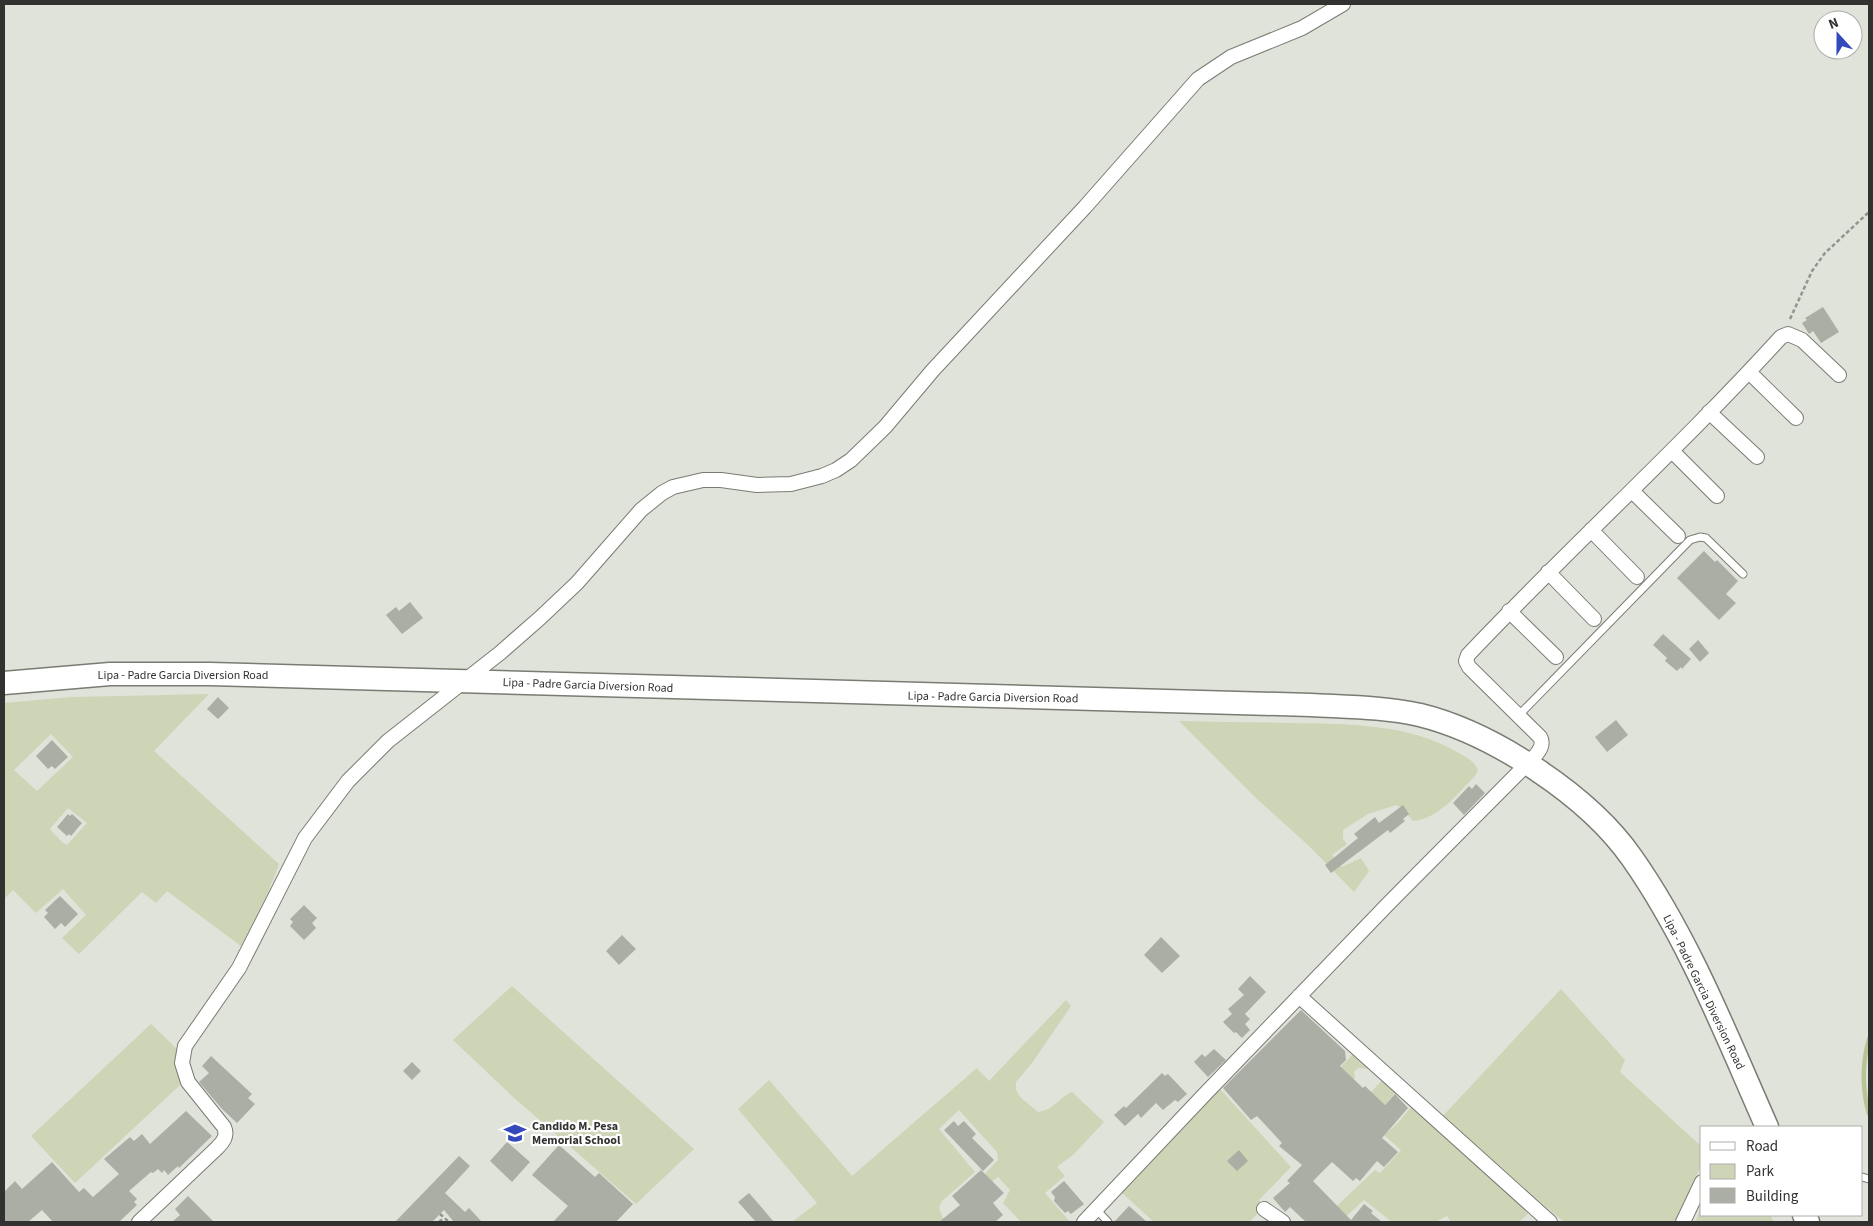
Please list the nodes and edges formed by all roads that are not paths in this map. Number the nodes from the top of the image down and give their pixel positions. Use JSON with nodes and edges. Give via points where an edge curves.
{"nodes":[{"id":1,"x":1343,"y":4,"type":"edge"},
{"id":2,"x":1749,"y":372,"type":"junction"},
{"id":3,"x":1839,"y":375,"type":"dead end"},
{"id":4,"x":1709,"y":412,"type":"junction"},
{"id":5,"x":1796,"y":418,"type":"dead end"},
{"id":6,"x":1672,"y":451,"type":"junction"},
{"id":7,"x":1757,"y":457,"type":"dead end"},
{"id":8,"x":1632,"y":491,"type":"junction"},
{"id":9,"x":1718,"y":496,"type":"dead end"},
{"id":10,"x":1591,"y":530,"type":"junction"},
{"id":11,"x":1678,"y":536,"type":"dead end"},
{"id":12,"x":1548,"y":572,"type":"junction"},
{"id":13,"x":1743,"y":574,"type":"dead end"},
{"id":14,"x":1637,"y":577,"type":"dead end"},
{"id":15,"x":1509,"y":611,"type":"junction"},
{"id":16,"x":1594,"y":619,"type":"dead end"},
{"id":17,"x":1556,"y":657,"type":"dead end"},
{"id":18,"x":467,"y":680,"type":"junction"},
{"id":19,"x":4,"y":683,"type":"edge"},
{"id":20,"x":1519,"y":715,"type":"junction"},
{"id":21,"x":1528,"y":764,"type":"junction"},
{"id":22,"x":1299,"y":996,"type":"junction"},
{"id":23,"x":1766,"y":1126,"type":"edge"},
{"id":24,"x":1700,"y":1186,"type":"edge"},
{"id":25,"x":1264,"y":1208,"type":"dead end"},
{"id":26,"x":1096,"y":1209,"type":"junction"},
{"id":27,"x":139,"y":1222,"type":"edge"},
{"id":28,"x":1084,"y":1222,"type":"edge"},
{"id":29,"x":1108,"y":1222,"type":"edge"},
{"id":30,"x":1283,"y":1222,"type":"edge"},
{"id":31,"x":1550,"y":1222,"type":"edge"},
{"id":32,"x":1684,"y":1222,"type":"edge"}],
"edges":[{"from":1,"to":18,"type":"street","via":[[1302,28],[1231,57],[1198,79],[1085,208],[851,460],[822,476],[791,484],[757,486],[703,480],[662,492],[641,510],[577,583]]},
{"from":2,"to":3,"type":"street","via":[[1784,334],[1791,334],[1802,340]]},
{"from":2,"to":4,"type":"street"},
{"from":2,"to":5,"type":"street"},
{"from":4,"to":6,"type":"street"},
{"from":4,"to":7,"type":"street"},
{"from":6,"to":8,"type":"street"},
{"from":6,"to":9,"type":"street"},
{"from":8,"to":10,"type":"street"},
{"from":8,"to":11,"type":"street"},
{"from":10,"to":12,"type":"street"},
{"from":10,"to":14,"type":"street"},
{"from":12,"to":15,"type":"street"},
{"from":12,"to":16,"type":"street"},
{"from":13,"to":20,"type":"lane","via":[[1706,538],[1690,540]]},
{"from":15,"to":17,"type":"street"},
{"from":15,"to":20,"type":"street","via":[[1468,654],[1466,661]]},
{"from":18,"to":19,"type":"main road","name":"Lipa - Padre Garcia Diversion Road","via":[[110,674]]},
{"from":18,"to":21,"type":"main road","name":"Lipa - Padre Garcia Diversion Road","via":[[1361,708],[1446,722]]},
{"from":18,"to":27,"type":"street","via":[[411,722],[368,761],[305,838],[239,968],[184,1052],[183,1068],[188,1082],[224,1127],[226,1136]]},
{"from":20,"to":21,"type":"street","via":[[1542,742]]},
{"from":21,"to":22,"type":"street"},
{"from":21,"to":23,"type":"main road","name":"Lipa - Padre Garcia Diversion Road","via":[[1579,802],[1631,856],[1680,937]]},
{"from":22,"to":26,"type":"street"},
{"from":22,"to":31,"type":"street"},
{"from":24,"to":32,"type":"street"},
{"from":25,"to":30,"type":"street"},
{"from":26,"to":28,"type":"street"},
{"from":26,"to":29,"type":"lane"}]}
